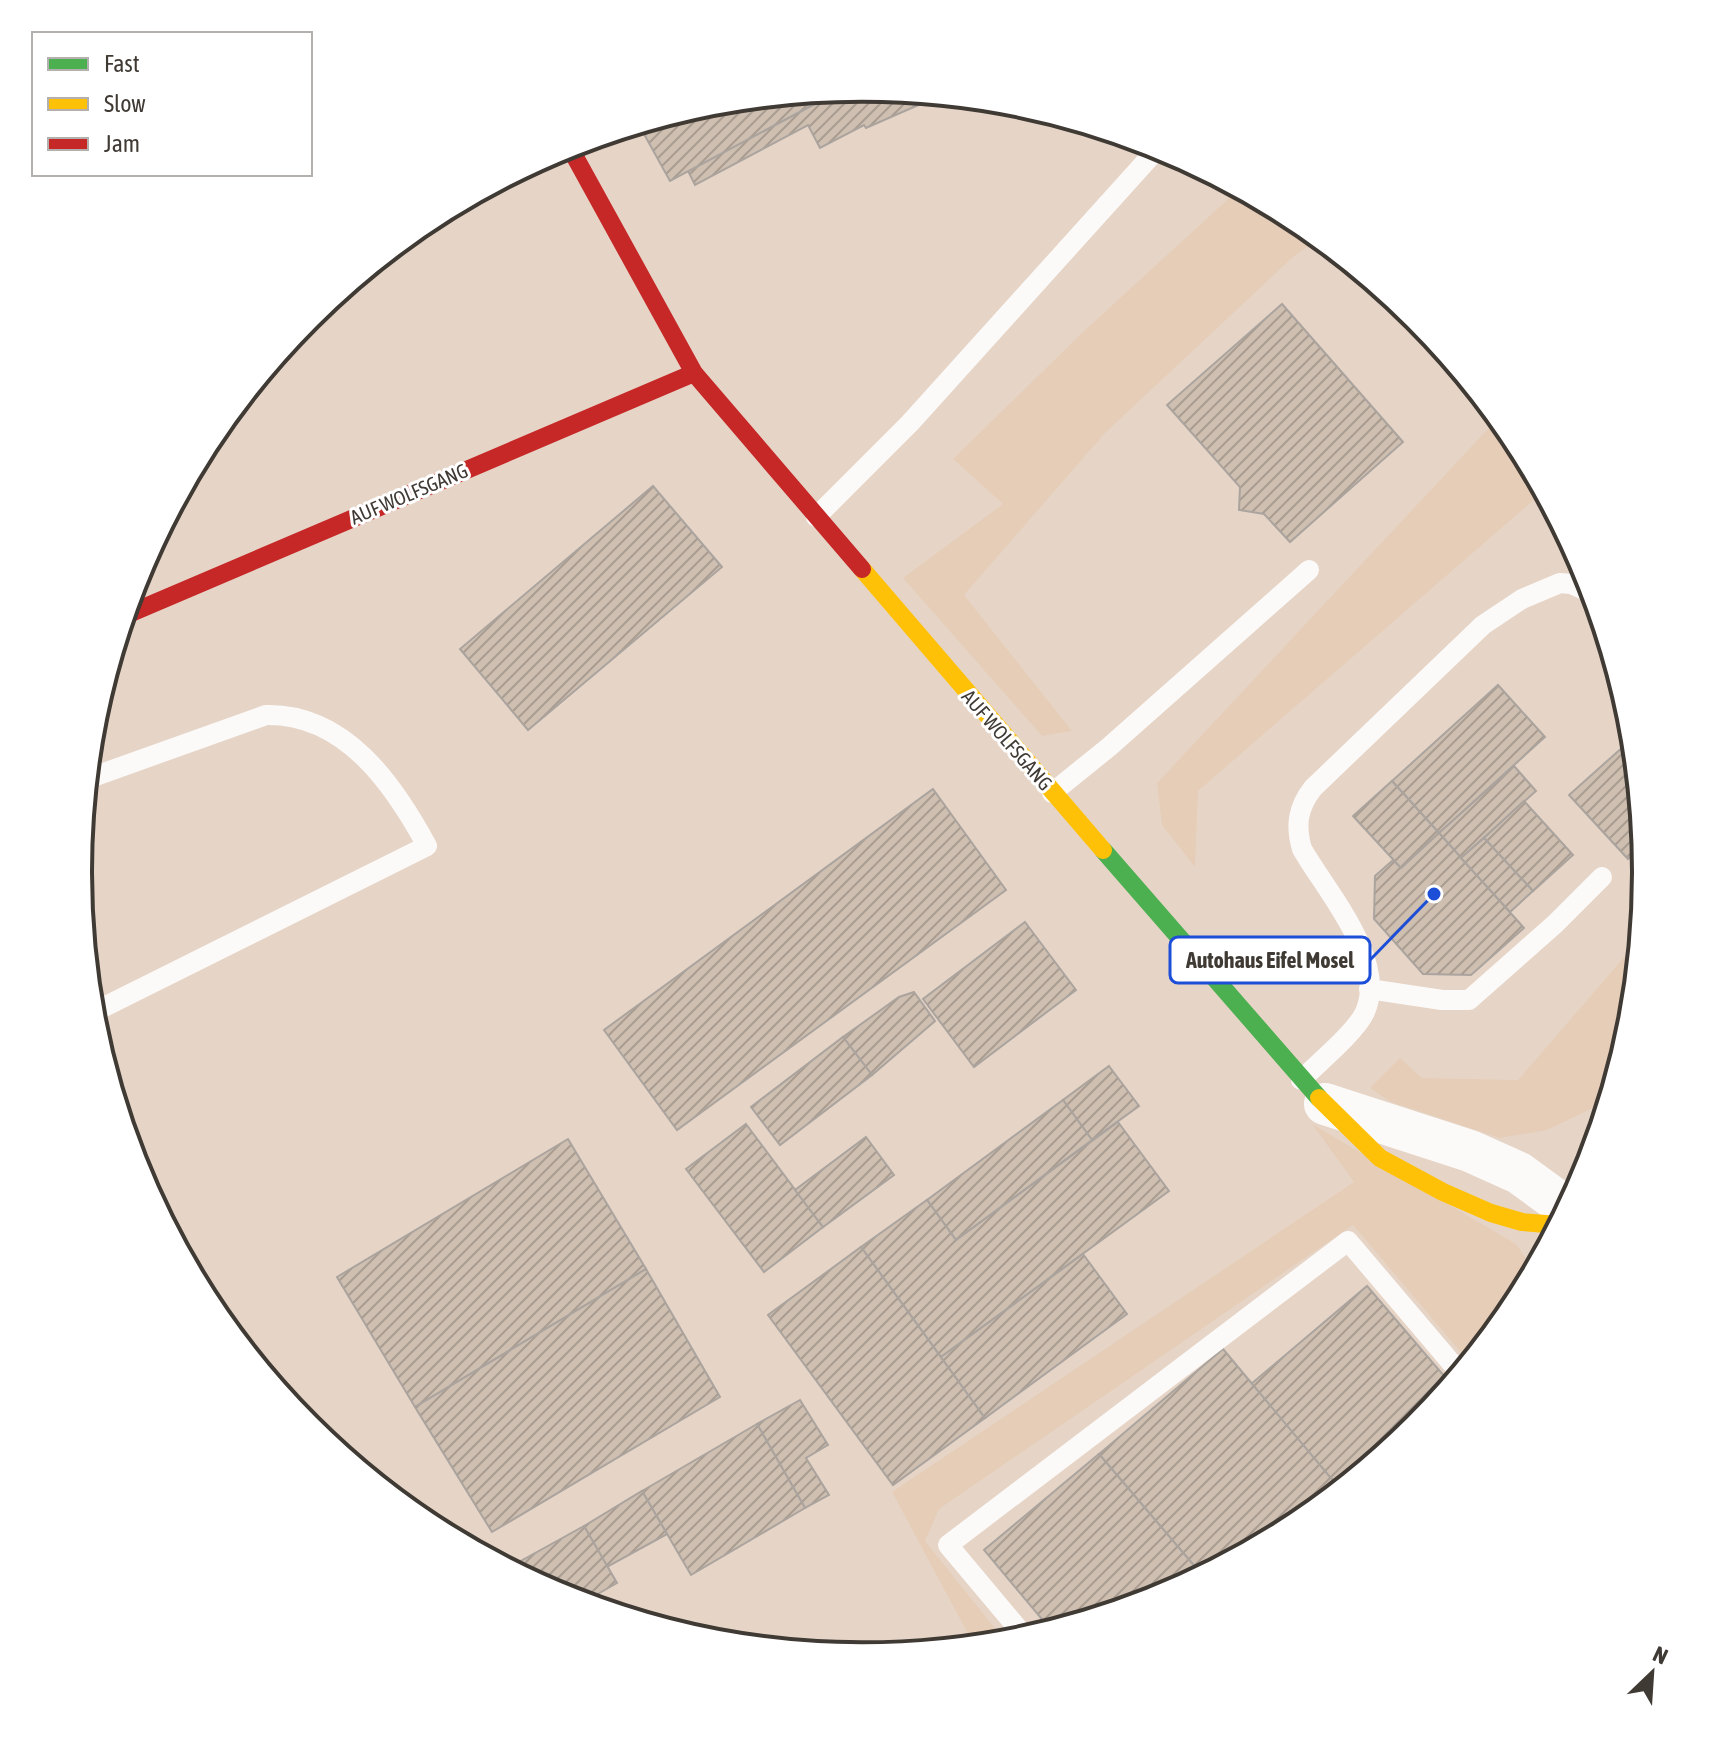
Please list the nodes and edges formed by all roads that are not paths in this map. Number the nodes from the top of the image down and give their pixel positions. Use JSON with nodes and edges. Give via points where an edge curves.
{"nodes":[{"id":1,"x":575,"y":158,"type":"edge"},
{"id":2,"x":1149,"y":158,"type":"edge"},
{"id":3,"x":694,"y":373,"type":"junction"},
{"id":4,"x":816,"y":517,"type":"junction"},
{"id":5,"x":1309,"y":570,"type":"dead end"},
{"id":6,"x":1576,"y":587,"type":"edge"},
{"id":7,"x":139,"y":610,"type":"edge"},
{"id":8,"x":99,"y":775,"type":"edge"},
{"id":9,"x":1052,"y":793,"type":"junction"},
{"id":10,"x":1602,"y":877,"type":"dead end"},
{"id":11,"x":1369,"y":989,"type":"junction"},
{"id":12,"x":104,"y":1002,"type":"edge"},
{"id":13,"x":1313,"y":1092,"type":"junction"},
{"id":14,"x":1558,"y":1201,"type":"edge"},
{"id":15,"x":1547,"y":1224,"type":"edge"},
{"id":16,"x":1453,"y":1365,"type":"edge"},
{"id":17,"x":1017,"y":1627,"type":"edge"}],
"edges":[{"from":1,"to":3,"type":"main road","name":"AUF WOLFSGANG"},
{"from":2,"to":4,"type":"lane","via":[[910,423]]},
{"from":3,"to":4,"type":"main road","name":"AUF WOLFSGANG"},
{"from":3,"to":7,"type":"main road","name":"AUF WOLFSGANG"},
{"from":4,"to":9,"type":"main road","name":"AUF WOLFSGANG"},
{"from":5,"to":9,"type":"lane"},
{"from":6,"to":11,"type":"lane","via":[[1560,583],[1522,599],[1483,625],[1303,802],[1298,819],[1302,849],[1356,937]]},
{"from":8,"to":12,"type":"lane","via":[[266,715],[287,715],[333,733],[362,755],[402,801],[427,846]]},
{"from":9,"to":13,"type":"main road","name":"AUF WOLFSGANG"},
{"from":10,"to":11,"type":"lane","via":[[1469,1000]]},
{"from":11,"to":13,"type":"lane","via":[[1360,1020]]},
{"from":13,"to":14,"type":"street","via":[[1470,1151],[1519,1173]]},
{"from":13,"to":15,"type":"main road","name":"AUF WOLFSGANG","via":[[1380,1158],[1491,1213]]},
{"from":16,"to":17,"type":"lane","via":[[1348,1241],[948,1545]]}]}
